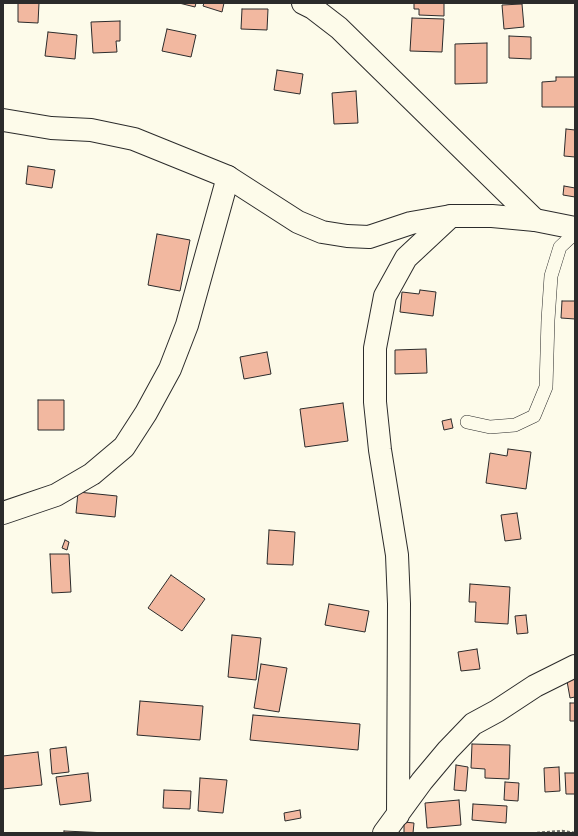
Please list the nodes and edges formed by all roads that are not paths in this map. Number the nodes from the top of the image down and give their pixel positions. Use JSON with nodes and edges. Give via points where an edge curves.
{"nodes":[{"id":1,"x":303,"y":3,"type":"edge"},
{"id":2,"x":3,"y":120,"type":"edge"},
{"id":3,"x":228,"y":177,"type":"junction"},
{"id":4,"x":451,"y":216,"type":"junction"},
{"id":5,"x":535,"y":220,"type":"junction"},
{"id":6,"x":575,"y":228,"type":"edge"},
{"id":7,"x":575,"y":233,"type":"edge"},
{"id":8,"x":467,"y":422,"type":"dead end"},
{"id":9,"x":3,"y":513,"type":"edge"},
{"id":10,"x":575,"y":666,"type":"edge"},
{"id":11,"x":398,"y":815,"type":"junction"},
{"id":12,"x":384,"y":833,"type":"edge"}],
"edges":[{"from":1,"to":5,"type":"street","via":[[339,28]]},
{"from":2,"to":3,"type":"street","via":[[51,128],[91,130],[134,139]]},
{"from":3,"to":4,"type":"street","via":[[298,222],[322,232],[369,237],[411,223]]},
{"from":3,"to":9,"type":"street","via":[[187,325],[170,369],[124,447],[92,474],[56,495]]},
{"from":4,"to":5,"type":"street"},
{"from":4,"to":11,"type":"street","via":[[406,258],[385,296],[375,348],[375,402],[380,450],[397,555]]},
{"from":5,"to":6,"type":"street"},
{"from":7,"to":8,"type":"lane","via":[[560,247],[551,276],[546,387],[534,416],[515,425],[490,427]]},
{"from":10,"to":11,"type":"street","via":[[473,724],[422,781]]},
{"from":11,"to":12,"type":"street"}]}
